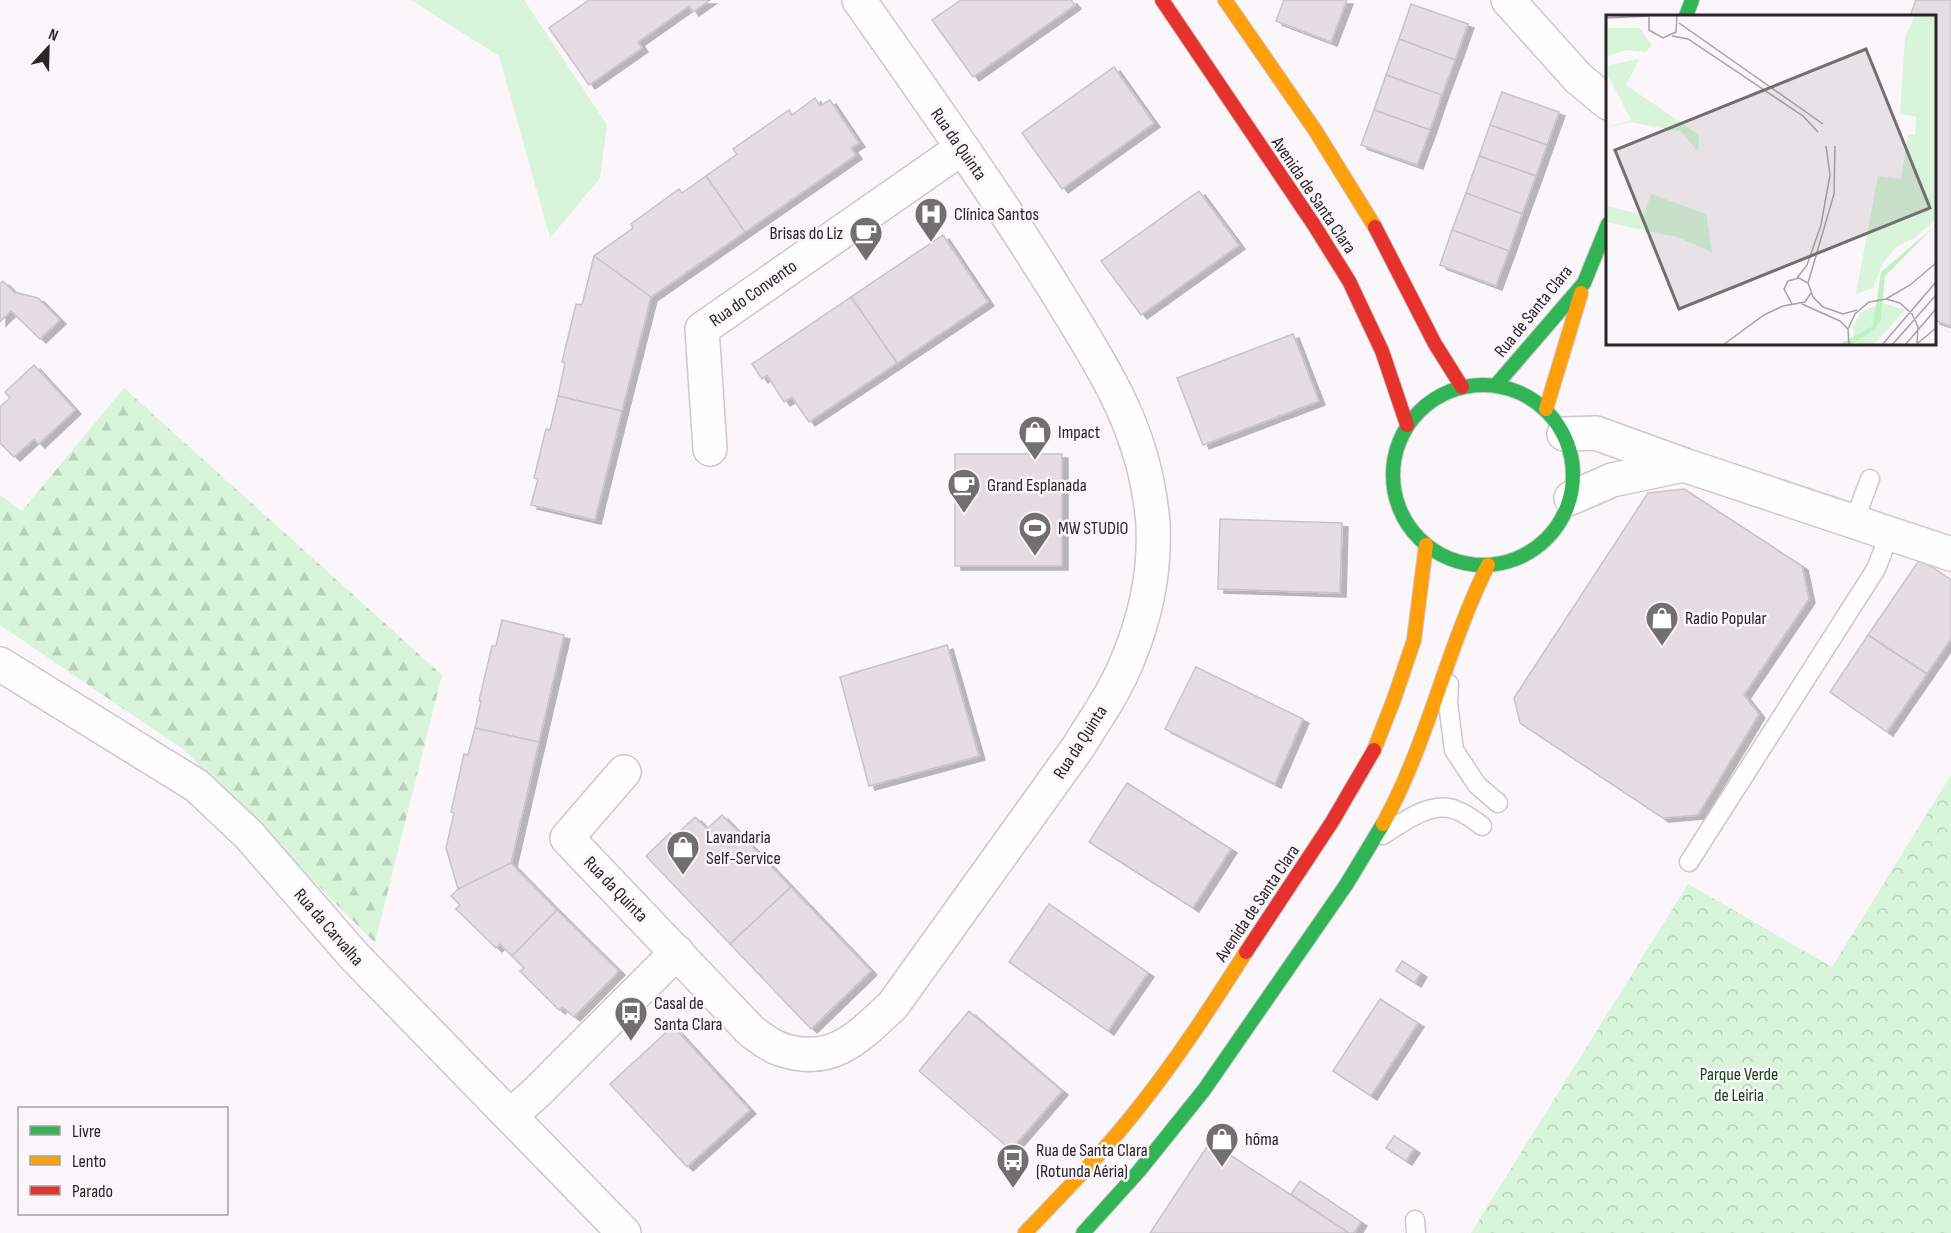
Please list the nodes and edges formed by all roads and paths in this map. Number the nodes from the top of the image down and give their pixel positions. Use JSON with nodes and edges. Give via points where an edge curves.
{"nodes":[{"id":1,"x":859,"y":0,"type":"edge"},
{"id":2,"x":1162,"y":0,"type":"edge"},
{"id":3,"x":1225,"y":0,"type":"edge"},
{"id":4,"x":1508,"y":0,"type":"edge"},
{"id":5,"x":1692,"y":0,"type":"edge"},
{"id":6,"x":1686,"y":15,"type":"edge"},
{"id":7,"x":1606,"y":101,"type":"edge"},
{"id":8,"x":962,"y":148,"type":"junction"},
{"id":9,"x":1606,"y":229,"type":"edge"},
{"id":10,"x":1584,"y":283,"type":"junction"},
{"id":11,"x":1496,"y":385,"type":"junction"},
{"id":12,"x":1462,"y":387,"type":"junction"},
{"id":13,"x":1555,"y":422,"type":"junction"},
{"id":14,"x":1407,"y":426,"type":"junction"},
{"id":15,"x":710,"y":449,"type":"dead end"},
{"id":16,"x":1684,"y":465,"type":"junction"},
{"id":17,"x":1870,"y":478,"type":"dead end"},
{"id":18,"x":1571,"y":498,"type":"junction"},
{"id":19,"x":1854,"y":521,"type":"junction"},
{"id":20,"x":1890,"y":533,"type":"junction"},
{"id":21,"x":1426,"y":545,"type":"junction"},
{"id":22,"x":1951,"y":554,"type":"edge"},
{"id":23,"x":1488,"y":565,"type":"junction"},
{"id":24,"x":1452,"y":644,"type":"junction"},
{"id":25,"x":0,"y":664,"type":"edge"},
{"id":26,"x":624,"y":772,"type":"dead end"},
{"id":27,"x":1498,"y":803,"type":"dead end"},
{"id":28,"x":1482,"y":826,"type":"dead end"},
{"id":29,"x":1374,"y":840,"type":"junction"},
{"id":30,"x":1689,"y":862,"type":"dead end"},
{"id":31,"x":677,"y":952,"type":"junction"},
{"id":32,"x":510,"y":1116,"type":"junction"},
{"id":33,"x":624,"y":1233,"type":"edge"},
{"id":34,"x":1025,"y":1233,"type":"edge"},
{"id":35,"x":1083,"y":1233,"type":"edge"}],
"edges":[{"from":1,"to":8,"type":"street","name":"Rua da Quinta"},
{"from":2,"to":14,"type":"main road","name":"Avenida de Santa Clara","via":[[1349,281],[1382,351]]},
{"from":3,"to":12,"type":"main road","name":"Avenida de Santa Clara","via":[[1360,202],[1419,318]]},
{"from":4,"to":7,"type":"street","via":[[1578,78]]},
{"from":5,"to":6,"type":"main road"},
{"from":8,"to":15,"type":"street","name":"Rua do Convento","via":[[702,329]]},
{"from":8,"to":31,"type":"street","name":"Rua da Quinta","via":[[1012,220],[1103,368],[1130,422],[1146,475],[1154,525],[1143,616],[1128,660],[1079,746],[892,1005],[836,1051],[809,1055],[778,1049],[752,1032]]},
{"from":9,"to":10,"type":"main road","name":"Rua de Santa Clara"},
{"from":10,"to":11,"type":"main road","name":"Rua de Santa Clara"},
{"from":10,"to":13,"type":"main road"},
{"from":11,"to":12,"type":"main road"},
{"from":11,"to":13,"type":"main road","via":[[1523,393]]},
{"from":12,"to":14,"type":"main road","via":[[1440,395]]},
{"from":13,"to":16,"type":"street"},
{"from":13,"to":18,"type":"main road","via":[[1572,455]]},
{"from":14,"to":21,"type":"main road","via":[[1396,450],[1393,476],[1397,501],[1408,525]]},
{"from":16,"to":18,"type":"street","via":[[1612,480]]},
{"from":16,"to":19,"type":"street"},
{"from":17,"to":19,"type":"lane"},
{"from":18,"to":23,"type":"main road","via":[[1559,525],[1540,545],[1516,559]]},
{"from":19,"to":20,"type":"street"},
{"from":20,"to":22,"type":"street"},
{"from":20,"to":30,"type":"lane","via":[[1876,569]]},
{"from":21,"to":23,"type":"main road","via":[[1466,563]]},
{"from":21,"to":34,"type":"main road","name":"Avenida de Santa Clara","via":[[1414,640],[1377,744],[1356,783],[1177,1058],[1103,1151]]},
{"from":23,"to":24,"type":"main road"},
{"from":24,"to":27,"type":"lane","via":[[1448,703],[1454,750],[1477,786]]},
{"from":24,"to":29,"type":"main road","via":[[1418,748]]},
{"from":25,"to":32,"type":"street","name":"Rua da Carvalha","via":[[197,786],[249,835],[355,957]]},
{"from":26,"to":31,"type":"street","name":"Rua da Quinta","via":[[567,838]]},
{"from":28,"to":29,"type":"lane","via":[[1449,808],[1433,809]]},
{"from":29,"to":35,"type":"main road","via":[[1193,1104],[1136,1176]]},
{"from":31,"to":32,"type":"street"},
{"from":32,"to":33,"type":"street","name":"Rua da Carvalha"}]}
